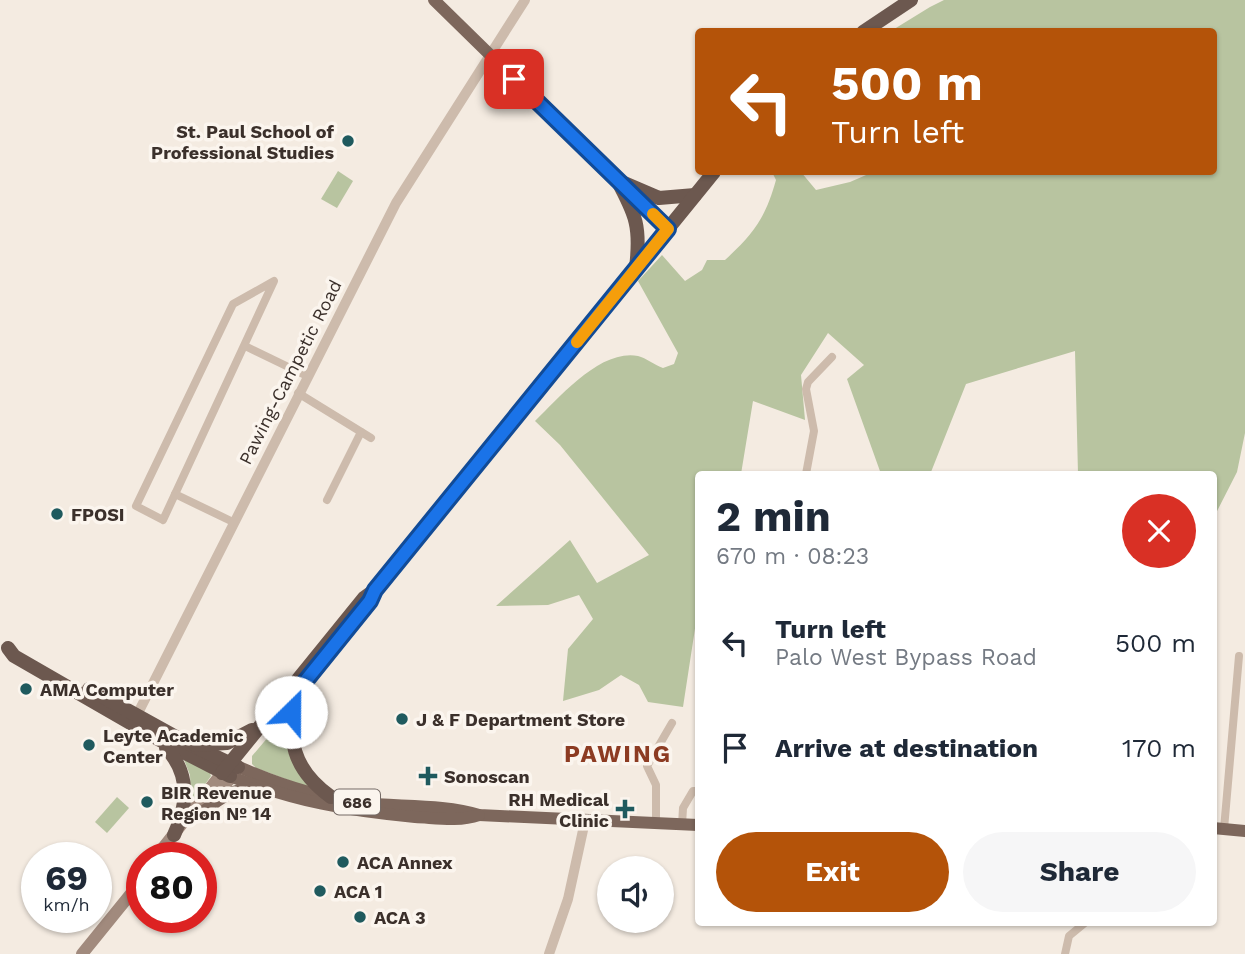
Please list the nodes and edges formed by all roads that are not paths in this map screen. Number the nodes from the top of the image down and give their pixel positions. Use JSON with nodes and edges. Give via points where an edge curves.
{"nodes":[{"id":1,"x":434,"y":0,"type":"edge"},
{"id":2,"x":525,"y":0,"type":"edge"},
{"id":3,"x":911,"y":0,"type":"edge"},
{"id":4,"x":869,"y":28,"type":"edge"},
{"id":5,"x":491,"y":55,"type":"junction"},
{"id":6,"x":712,"y":175,"type":"edge"},
{"id":7,"x":617,"y":180,"type":"junction"},
{"id":8,"x":695,"y":195,"type":"junction"},
{"id":9,"x":668,"y":229,"type":"junction"},
{"id":10,"x":635,"y":270,"type":"junction"},
{"id":11,"x":245,"y":346,"type":"junction"},
{"id":12,"x":832,"y":357,"type":"dead end"},
{"id":13,"x":307,"y":376,"type":"junction"},
{"id":14,"x":299,"y":393,"type":"junction"},
{"id":15,"x":361,"y":432,"type":"junction"},
{"id":16,"x":370,"y":438,"type":"dead end"},
{"id":17,"x":807,"y":471,"type":"edge"},
{"id":18,"x":176,"y":494,"type":"junction"},
{"id":19,"x":327,"y":500,"type":"dead end"},
{"id":20,"x":233,"y":522,"type":"junction"},
{"id":21,"x":375,"y":590,"type":"junction"},
{"id":22,"x":4,"y":646,"type":"edge"},
{"id":23,"x":1239,"y":656,"type":"dead end"},
{"id":24,"x":295,"y":694,"type":"junction"},
{"id":25,"x":138,"y":715,"type":"junction"},
{"id":26,"x":264,"y":721,"type":"junction"},
{"id":27,"x":673,"y":723,"type":"dead end"},
{"id":28,"x":158,"y":739,"type":"junction"},
{"id":29,"x":183,"y":741,"type":"junction"},
{"id":30,"x":230,"y":770,"type":"junction"},
{"id":31,"x":264,"y":788,"type":"junction"},
{"id":32,"x":695,"y":791,"type":"edge"},
{"id":33,"x":331,"y":797,"type":"junction"},
{"id":34,"x":480,"y":815,"type":"junction"},
{"id":35,"x":196,"y":817,"type":"junction"},
{"id":36,"x":585,"y":821,"type":"junction"},
{"id":37,"x":656,"y":824,"type":"junction"},
{"id":38,"x":682,"y":825,"type":"junction"},
{"id":39,"x":695,"y":825,"type":"edge"},
{"id":40,"x":1219,"y":828,"type":"edge"},
{"id":41,"x":1245,"y":831,"type":"edge"},
{"id":42,"x":174,"y":835,"type":"junction"},
{"id":43,"x":168,"y":842,"type":"edge"},
{"id":44,"x":175,"y":842,"type":"edge"},
{"id":45,"x":126,"y":900,"type":"edge"},
{"id":46,"x":1081,"y":926,"type":"edge"},
{"id":47,"x":82,"y":954,"type":"edge"},
{"id":48,"x":549,"y":954,"type":"edge"},
{"id":49,"x":1065,"y":954,"type":"edge"}],
"edges":[{"from":1,"to":5,"type":"main road"},
{"from":2,"to":5,"type":"street","name":"Pawing-Campetic Road"},
{"from":3,"to":4,"type":"highway"},
{"from":5,"to":7,"type":"main road"},
{"from":5,"to":13,"type":"street","name":"Pawing-Campetic Road","via":[[396,203]]},
{"from":6,"to":8,"type":"highway"},
{"from":7,"to":8,"type":"highway","via":[[659,198]]},
{"from":7,"to":9,"type":"main road"},
{"from":7,"to":10,"type":"highway","via":[[638,224]]},
{"from":8,"to":9,"type":"highway"},
{"from":9,"to":10,"type":"highway"},
{"from":10,"to":21,"type":"highway"},
{"from":11,"to":13,"type":"street"},
{"from":11,"to":18,"type":"street"},
{"from":11,"to":18,"type":"street","via":[[274,281],[233,304],[136,506],[163,520]]},
{"from":12,"to":17,"type":"street","via":[[806,390],[814,431]]},
{"from":13,"to":14,"type":"street","name":"Pawing-Campetic Road"},
{"from":14,"to":15,"type":"street"},
{"from":14,"to":20,"type":"street","name":"Pawing-Campetic Road"},
{"from":15,"to":16,"type":"street"},
{"from":15,"to":19,"type":"street"},
{"from":18,"to":20,"type":"street"},
{"from":20,"to":25,"type":"street","name":"Pawing-Campetic Road"},
{"from":21,"to":24,"type":"highway"},
{"from":21,"to":26,"type":"highway"},
{"from":22,"to":25,"type":"highway"},
{"from":22,"to":28,"type":"highway"},
{"from":23,"to":40,"type":"street"},
{"from":24,"to":30,"type":"highway"},
{"from":24,"to":33,"type":"highway","number":"686","via":[[290,728],[296,758]]},
{"from":25,"to":29,"type":"highway"},
{"from":26,"to":29,"type":"highway","via":[[226,743]]},
{"from":26,"to":30,"type":"highway"},
{"from":27,"to":37,"type":"street","via":[[647,766],[656,785]]},
{"from":28,"to":30,"type":"highway"},
{"from":28,"to":42,"type":"highway","via":[[176,759],[182,777],[183,814]]},
{"from":29,"to":30,"type":"highway"},
{"from":30,"to":31,"type":"main road","number":"686"},
{"from":30,"to":33,"type":"main road","number":"686"},
{"from":30,"to":35,"type":"main road","number":"686"},
{"from":30,"to":42,"type":"main road"},
{"from":31,"to":34,"type":"main road","number":"686","via":[[362,812],[456,819]]},
{"from":31,"to":35,"type":"main road","number":"686","via":[[229,793]]},
{"from":32,"to":38,"type":"street","via":[[683,808]]},
{"from":33,"to":34,"type":"main road","number":"686"},
{"from":34,"to":36,"type":"main road","number":"686"},
{"from":35,"to":44,"type":"main road","number":"686"},
{"from":36,"to":37,"type":"main road","number":"686"},
{"from":36,"to":48,"type":"street","via":[[568,899]]},
{"from":37,"to":38,"type":"main road","number":"686"},
{"from":38,"to":39,"type":"main road","number":"686"},
{"from":40,"to":41,"type":"main road"},
{"from":42,"to":43,"type":"main road"},
{"from":45,"to":47,"type":"main road"},
{"from":46,"to":49,"type":"street","via":[[1069,936]]}]}
